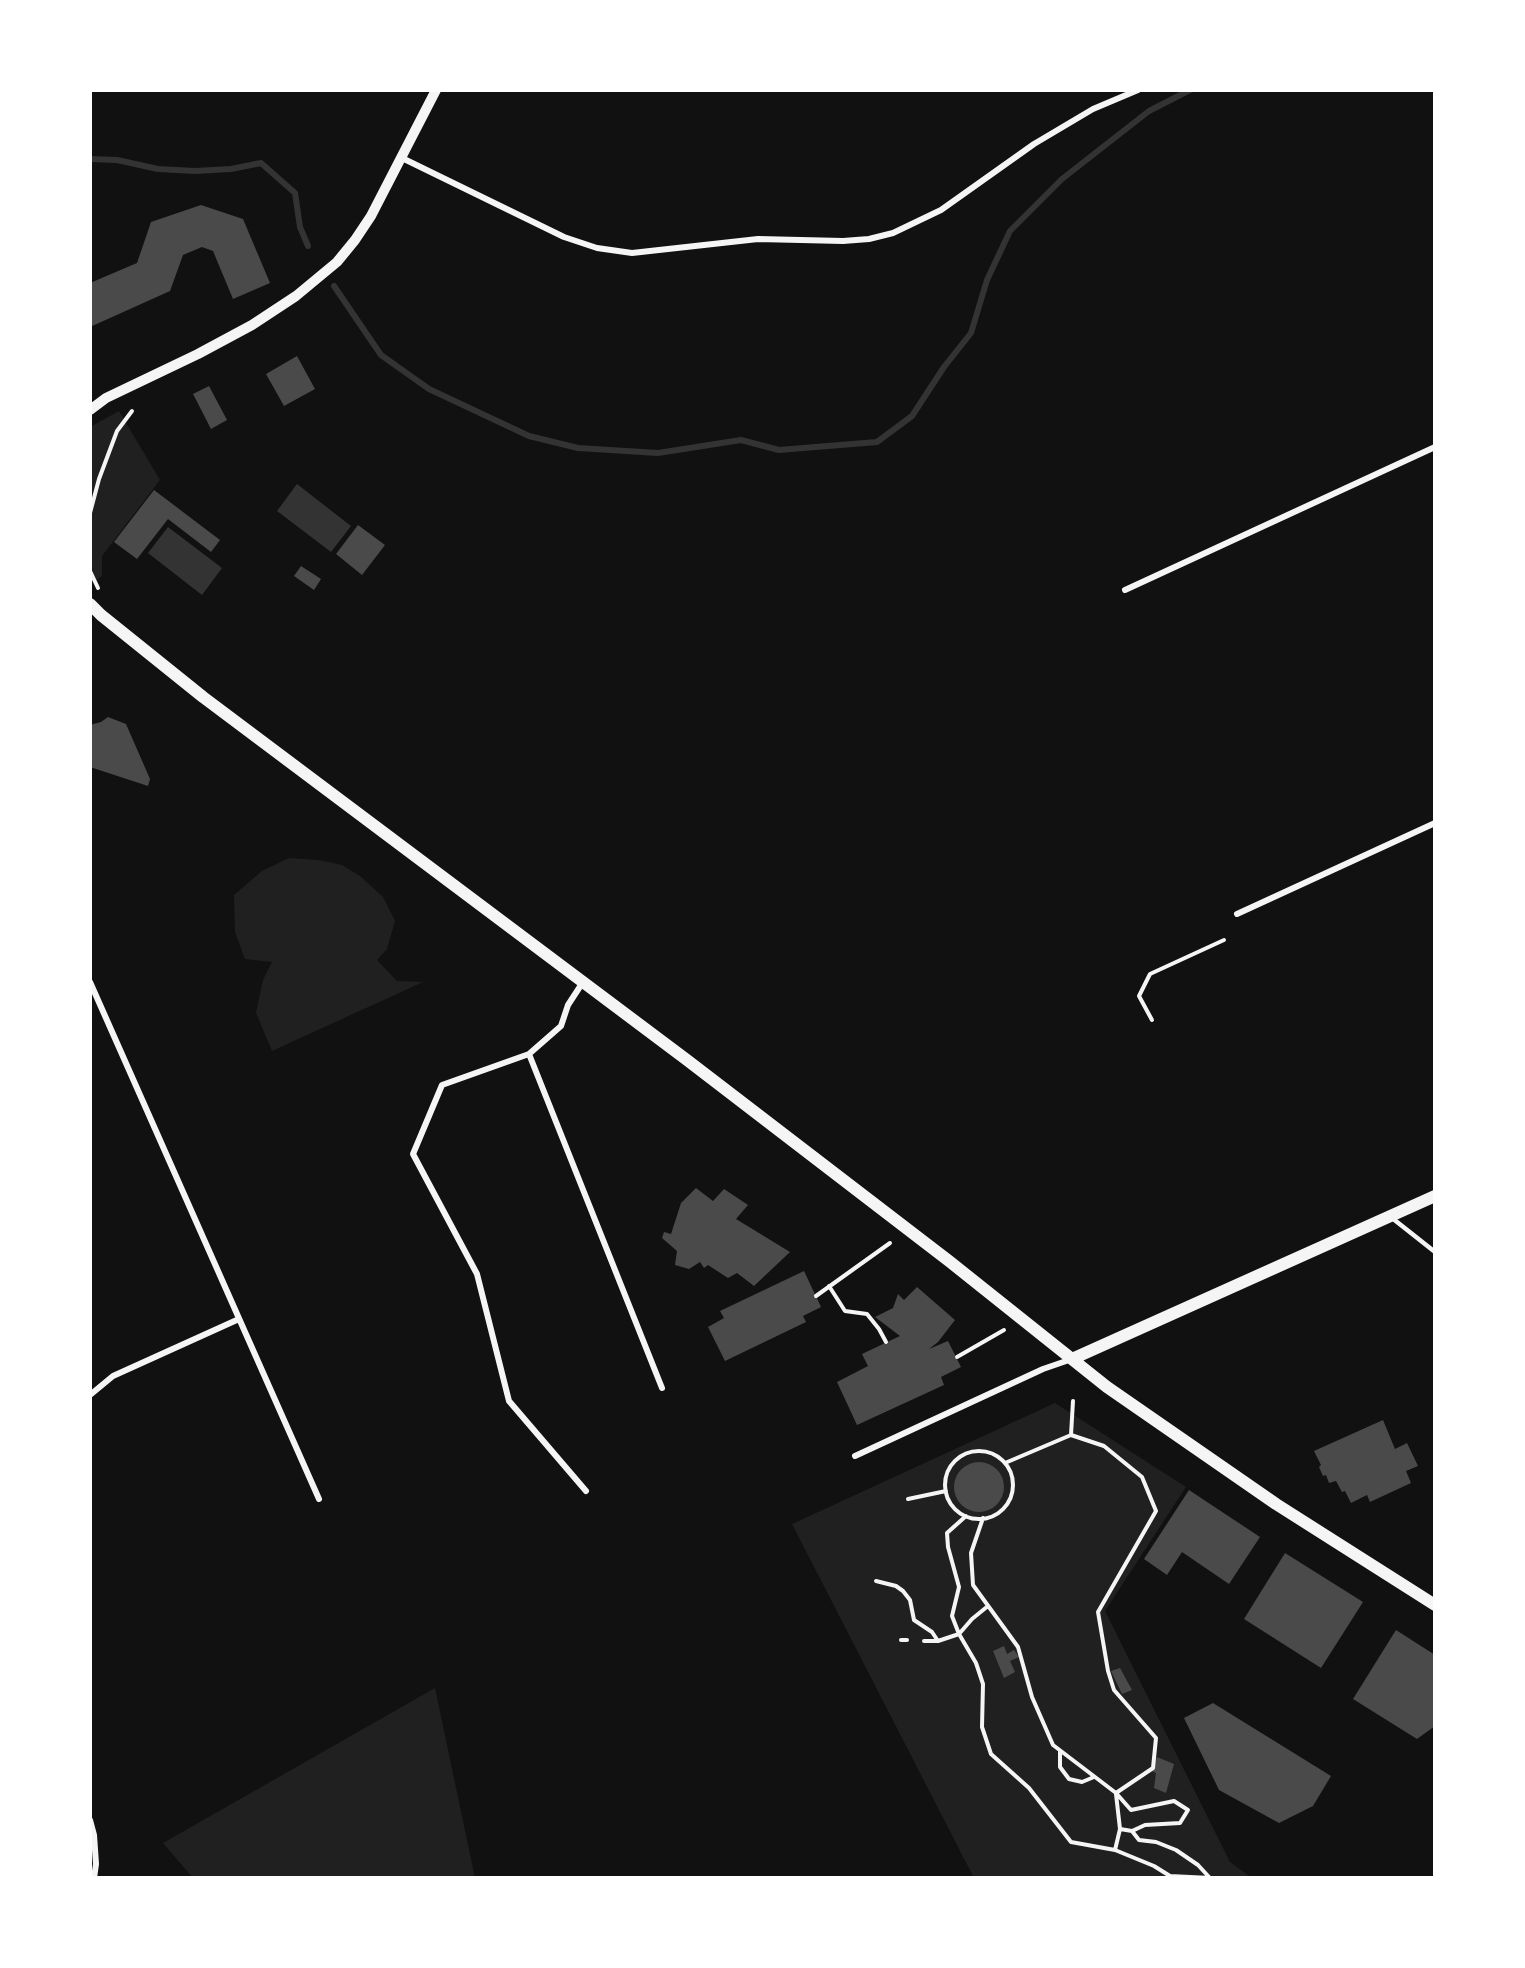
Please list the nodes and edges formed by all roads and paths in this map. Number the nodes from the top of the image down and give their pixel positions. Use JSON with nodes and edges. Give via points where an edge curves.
{"nodes":[{"id":1,"x":436,"y":90,"type":"edge"},
{"id":2,"x":1138,"y":90,"type":"edge"},
{"id":3,"x":402,"y":158,"type":"junction"},
{"id":4,"x":90,"y":410,"type":"edge"},
{"id":5,"x":132,"y":411,"type":"dead end"},
{"id":6,"x":1435,"y":447,"type":"edge"},
{"id":7,"x":90,"y":513,"type":"edge"},
{"id":8,"x":90,"y":571,"type":"edge"},
{"id":9,"x":98,"y":588,"type":"dead end"},
{"id":10,"x":1125,"y":590,"type":"dead end"},
{"id":11,"x":90,"y":604,"type":"edge"},
{"id":12,"x":1435,"y":823,"type":"edge"},
{"id":13,"x":1237,"y":914,"type":"dead end"},
{"id":14,"x":1224,"y":939,"type":"dead end"},
{"id":15,"x":90,"y":982,"type":"edge"},
{"id":16,"x":583,"y":982,"type":"junction"},
{"id":17,"x":1152,"y":1020,"type":"dead end"},
{"id":18,"x":529,"y":1054,"type":"junction"},
{"id":19,"x":1435,"y":1196,"type":"edge"},
{"id":20,"x":1390,"y":1216,"type":"junction"},
{"id":21,"x":890,"y":1243,"type":"dead end"},
{"id":22,"x":1435,"y":1252,"type":"edge"},
{"id":23,"x":829,"y":1286,"type":"junction"},
{"id":24,"x":816,"y":1296,"type":"dead end"},
{"id":25,"x":239,"y":1319,"type":"junction"},
{"id":26,"x":1004,"y":1330,"type":"dead end"},
{"id":27,"x":886,"y":1342,"type":"dead end"},
{"id":28,"x":957,"y":1357,"type":"dead end"},
{"id":29,"x":1072,"y":1359,"type":"junction"},
{"id":30,"x":662,"y":1388,"type":"dead end"},
{"id":31,"x":90,"y":1395,"type":"edge"},
{"id":32,"x":1073,"y":1401,"type":"dead end"},
{"id":33,"x":1071,"y":1435,"type":"junction"},
{"id":34,"x":855,"y":1456,"type":"dead end"},
{"id":35,"x":1005,"y":1463,"type":"junction"},
{"id":36,"x":586,"y":1491,"type":"dead end"},
{"id":37,"x":946,"y":1491,"type":"junction"},
{"id":38,"x":319,"y":1499,"type":"dead end"},
{"id":39,"x":908,"y":1499,"type":"dead end"},
{"id":40,"x":966,"y":1516,"type":"junction"},
{"id":41,"x":983,"y":1518,"type":"junction"},
{"id":42,"x":876,"y":1581,"type":"dead end"},
{"id":43,"x":1435,"y":1605,"type":"edge"},
{"id":44,"x":988,"y":1606,"type":"junction"},
{"id":45,"x":959,"y":1634,"type":"junction"},
{"id":46,"x":901,"y":1640,"type":"dead end"},
{"id":47,"x":907,"y":1640,"type":"dead end"},
{"id":48,"x":924,"y":1641,"type":"dead end"},
{"id":49,"x":938,"y":1641,"type":"junction"},
{"id":50,"x":1060,"y":1750,"type":"junction"},
{"id":51,"x":1094,"y":1777,"type":"junction"},
{"id":52,"x":1116,"y":1794,"type":"junction"},
{"id":53,"x":90,"y":1820,"type":"edge"},
{"id":54,"x":1120,"y":1829,"type":"junction"},
{"id":55,"x":1132,"y":1831,"type":"junction"},
{"id":56,"x":1115,"y":1850,"type":"junction"},
{"id":57,"x":1210,"y":1877,"type":"edge"},
{"id":58,"x":94,"y":1878,"type":"edge"}],
"edges":[{"from":1,"to":3,"type":"street"},
{"from":2,"to":3,"type":"street","via":[[1093,109],[1034,144],[941,210],[893,233],[868,239],[758,239],[632,253],[597,248],[564,237]]},
{"from":3,"to":4,"type":"street","via":[[355,240],[337,262],[296,296],[243,330],[106,398]]},
{"from":5,"to":7,"type":"path","via":[[117,431]]},
{"from":6,"to":10,"type":"street"},
{"from":8,"to":9,"type":"path"},
{"from":11,"to":16,"type":"main road","via":[[203,697]]},
{"from":12,"to":13,"type":"street"},
{"from":14,"to":17,"type":"path","via":[[1150,974],[1139,996]]},
{"from":15,"to":25,"type":"street"},
{"from":16,"to":18,"type":"street","via":[[568,1005],[561,1026]]},
{"from":16,"to":29,"type":"main road","via":[[889,1214]]},
{"from":18,"to":30,"type":"street"},
{"from":18,"to":36,"type":"street","via":[[442,1085],[413,1154],[477,1274],[509,1401]]},
{"from":19,"to":20,"type":"main road"},
{"from":20,"to":22,"type":"lane"},
{"from":20,"to":29,"type":"main road"},
{"from":21,"to":23,"type":"path"},
{"from":23,"to":24,"type":"path"},
{"from":23,"to":27,"type":"path","via":[[845,1311],[867,1314]]},
{"from":25,"to":31,"type":"street","via":[[113,1376]]},
{"from":25,"to":38,"type":"street"},
{"from":26,"to":28,"type":"path"},
{"from":29,"to":34,"type":"street"},
{"from":29,"to":43,"type":"main road","via":[[1276,1504]]},
{"from":32,"to":33,"type":"path"},
{"from":33,"to":35,"type":"path"},
{"from":33,"to":52,"type":"path","via":[[1104,1446],[1142,1477],[1156,1511],[1098,1612],[1114,1690],[1156,1738],[1153,1768]]},
{"from":35,"to":37,"type":"path","via":[[986,1452],[964,1455],[949,1470]]},
{"from":35,"to":41,"type":"path","via":[[1011,1472],[1011,1495],[999,1513]]},
{"from":37,"to":39,"type":"path"},
{"from":37,"to":40,"type":"path","via":[[950,1502]]},
{"from":40,"to":41,"type":"path"},
{"from":40,"to":45,"type":"path","via":[[947,1533],[959,1587],[952,1616]]},
{"from":41,"to":44,"type":"path","via":[[970,1553],[973,1585]]},
{"from":42,"to":49,"type":"path","via":[[903,1591],[910,1600],[914,1620],[933,1632]]},
{"from":44,"to":45,"type":"path"},
{"from":44,"to":50,"type":"path","via":[[1018,1647],[1032,1698],[1053,1745]]},
{"from":45,"to":49,"type":"path"},
{"from":45,"to":56,"type":"path","via":[[983,1684],[982,1727],[991,1754],[1029,1788],[1071,1842]]},
{"from":46,"to":47,"type":"path"},
{"from":48,"to":49,"type":"path"},
{"from":50,"to":51,"type":"path"},
{"from":50,"to":51,"type":"path","via":[[1060,1767],[1069,1779],[1082,1782]]},
{"from":51,"to":52,"type":"path"},
{"from":52,"to":54,"type":"path"},
{"from":52,"to":55,"type":"path","via":[[1131,1810],[1174,1801],[1188,1810],[1180,1823],[1145,1825]]},
{"from":53,"to":58,"type":"street"},
{"from":54,"to":55,"type":"path"},
{"from":54,"to":56,"type":"path"},
{"from":55,"to":57,"type":"path","via":[[1139,1840],[1176,1850]]},
{"from":56,"to":57,"type":"path","via":[[1170,1876]]}]}
